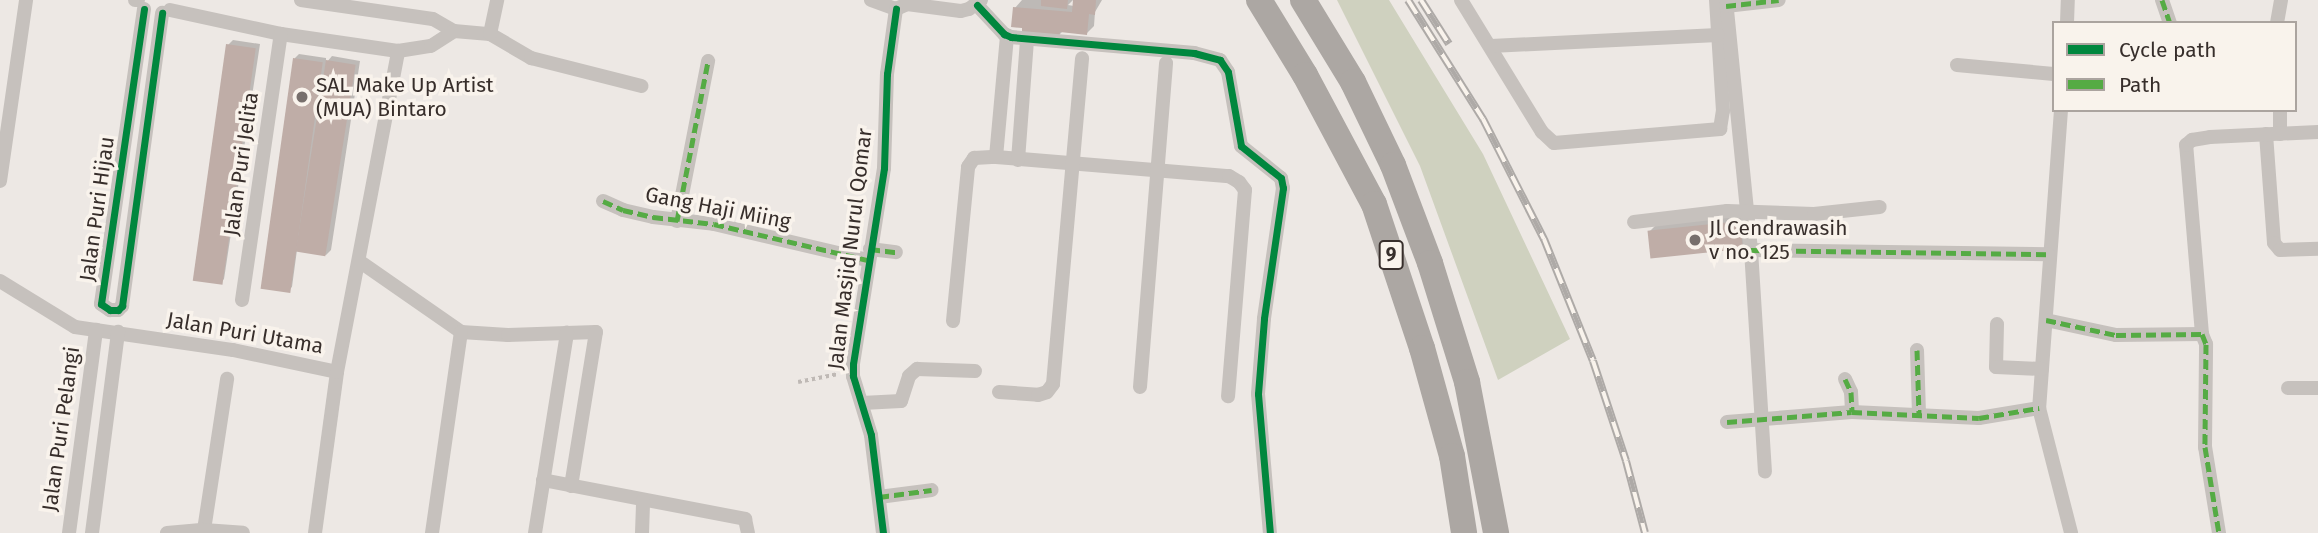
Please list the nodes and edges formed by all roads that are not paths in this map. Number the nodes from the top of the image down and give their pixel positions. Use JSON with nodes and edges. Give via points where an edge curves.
{"nodes":[{"id":1,"x":26,"y":0,"type":"edge"},
{"id":2,"x":300,"y":0,"type":"edge"},
{"id":3,"x":497,"y":0,"type":"edge"},
{"id":4,"x":871,"y":0,"type":"edge"},
{"id":5,"x":1259,"y":0,"type":"edge"},
{"id":6,"x":1303,"y":0,"type":"edge"},
{"id":7,"x":1461,"y":0,"type":"edge"},
{"id":8,"x":1779,"y":0,"type":"edge"},
{"id":9,"x":2068,"y":0,"type":"edge"},
{"id":10,"x":2162,"y":0,"type":"edge"},
{"id":11,"x":2281,"y":0,"type":"edge"},
{"id":12,"x":139,"y":2,"type":"edge"},
{"id":13,"x":979,"y":2,"type":"edge"},
{"id":14,"x":1723,"y":2,"type":"edge"},
{"id":15,"x":390,"y":7,"type":"edge"},
{"id":16,"x":170,"y":8,"type":"edge"},
{"id":17,"x":896,"y":9,"type":"junction"},
{"id":18,"x":2067,"y":21,"type":"edge"},
{"id":19,"x":2169,"y":21,"type":"edge"},
{"id":20,"x":2277,"y":21,"type":"edge"},
{"id":21,"x":454,"y":31,"type":"junction"},
{"id":22,"x":281,"y":34,"type":"junction"},
{"id":23,"x":490,"y":34,"type":"junction"},
{"id":24,"x":1007,"y":35,"type":"junction"},
{"id":25,"x":1718,"y":35,"type":"junction"},
{"id":26,"x":1027,"y":38,"type":"junction"},
{"id":27,"x":1491,"y":46,"type":"junction"},
{"id":28,"x":398,"y":51,"type":"junction"},
{"id":29,"x":1082,"y":58,"type":"dead end"},
{"id":30,"x":708,"y":61,"type":"dead end"},
{"id":31,"x":1166,"y":63,"type":"dead end"},
{"id":32,"x":1956,"y":65,"type":"dead end"},
{"id":33,"x":2052,"y":74,"type":"edge"},
{"id":34,"x":642,"y":86,"type":"dead end"},
{"id":35,"x":2061,"y":112,"type":"edge"},
{"id":36,"x":2279,"y":112,"type":"edge"},
{"id":37,"x":2318,"y":132,"type":"edge"},
{"id":38,"x":2273,"y":134,"type":"junction"},
{"id":39,"x":996,"y":158,"type":"junction"},
{"id":40,"x":1018,"y":160,"type":"junction"},
{"id":41,"x":1072,"y":164,"type":"junction"},
{"id":42,"x":1157,"y":170,"type":"junction"},
{"id":43,"x":0,"y":181,"type":"edge"},
{"id":44,"x":603,"y":201,"type":"dead end"},
{"id":45,"x":1880,"y":207,"type":"dead end"},
{"id":46,"x":1745,"y":212,"type":"junction"},
{"id":47,"x":677,"y":221,"type":"junction"},
{"id":48,"x":1634,"y":222,"type":"dead end"},
{"id":49,"x":2318,"y":249,"type":"edge"},
{"id":50,"x":1751,"y":250,"type":"junction"},
{"id":51,"x":896,"y":252,"type":"dead end"},
{"id":52,"x":2048,"y":254,"type":"junction"},
{"id":53,"x":869,"y":255,"type":"junction"},
{"id":54,"x":359,"y":261,"type":"junction"},
{"id":55,"x":0,"y":281,"type":"edge"},
{"id":56,"x":242,"y":300,"type":"dead end"},
{"id":57,"x":2046,"y":320,"type":"junction"},
{"id":58,"x":953,"y":321,"type":"dead end"},
{"id":59,"x":1997,"y":324,"type":"dead end"},
{"id":60,"x":96,"y":330,"type":"junction"},
{"id":61,"x":118,"y":332,"type":"junction"},
{"id":62,"x":461,"y":332,"type":"junction"},
{"id":63,"x":567,"y":333,"type":"junction"},
{"id":64,"x":2203,"y":334,"type":"junction"},
{"id":65,"x":1917,"y":350,"type":"dead end"},
{"id":66,"x":2042,"y":369,"type":"junction"},
{"id":67,"x":975,"y":371,"type":"dead end"},
{"id":68,"x":337,"y":372,"type":"junction"},
{"id":69,"x":227,"y":379,"type":"dead end"},
{"id":70,"x":1845,"y":379,"type":"dead end"},
{"id":71,"x":1140,"y":387,"type":"dead end"},
{"id":72,"x":2288,"y":388,"type":"dead end"},
{"id":73,"x":2318,"y":388,"type":"edge"},
{"id":74,"x":999,"y":392,"type":"dead end"},
{"id":75,"x":1228,"y":396,"type":"dead end"},
{"id":76,"x":862,"y":403,"type":"junction"},
{"id":77,"x":2039,"y":408,"type":"junction"},
{"id":78,"x":1852,"y":412,"type":"junction"},
{"id":79,"x":1919,"y":415,"type":"junction"},
{"id":80,"x":1764,"y":418,"type":"junction"},
{"id":81,"x":1727,"y":422,"type":"dead end"},
{"id":82,"x":1765,"y":472,"type":"dead end"},
{"id":83,"x":543,"y":480,"type":"junction"},
{"id":84,"x":572,"y":485,"type":"junction"},
{"id":85,"x":932,"y":490,"type":"dead end"},
{"id":86,"x":879,"y":497,"type":"junction"},
{"id":87,"x":643,"y":500,"type":"junction"},
{"id":88,"x":204,"y":530,"type":"junction"},
{"id":89,"x":69,"y":533,"type":"edge"},
{"id":90,"x":92,"y":533,"type":"edge"},
{"id":91,"x":166,"y":533,"type":"edge"},
{"id":92,"x":243,"y":533,"type":"edge"},
{"id":93,"x":315,"y":533,"type":"edge"},
{"id":94,"x":432,"y":533,"type":"edge"},
{"id":95,"x":536,"y":533,"type":"edge"},
{"id":96,"x":642,"y":533,"type":"edge"},
{"id":97,"x":748,"y":533,"type":"edge"},
{"id":98,"x":883,"y":533,"type":"edge"},
{"id":99,"x":1270,"y":533,"type":"edge"},
{"id":100,"x":1464,"y":533,"type":"edge"},
{"id":101,"x":1496,"y":533,"type":"edge"},
{"id":102,"x":2071,"y":533,"type":"edge"},
{"id":103,"x":2218,"y":533,"type":"edge"}],
"edges":[{"from":1,"to":43,"type":"street"},
{"from":2,"to":15,"type":"street"},
{"from":3,"to":23,"type":"street"},
{"from":4,"to":17,"type":"street"},
{"from":5,"to":100,"type":"highway","number":"9","via":[[1374,204],[1448,442]]},
{"from":6,"to":101,"type":"highway","number":"9","via":[[1353,82],[1393,165],[1430,264],[1467,382]]},
{"from":7,"to":27,"type":"street"},
{"from":8,"to":14,"type":"street"},
{"from":9,"to":18,"type":"street"},
{"from":10,"to":19,"type":"street"},
{"from":11,"to":20,"type":"street"},
{"from":12,"to":16,"type":"street"},
{"from":12,"to":16,"type":"street","name":"Jalan Puri Hijau","via":[[101,304],[110,310],[122,306]]},
{"from":13,"to":17,"type":"street","via":[[961,11],[907,4]]},
{"from":13,"to":24,"type":"street"},
{"from":14,"to":25,"type":"street"},
{"from":14,"to":46,"type":"street"},
{"from":15,"to":21,"type":"street","via":[[433,19]]},
{"from":16,"to":22,"type":"street"},
{"from":17,"to":53,"type":"street","name":"Jalan Masjid Nurul Qomar","via":[[887,74],[884,169]]},
{"from":21,"to":23,"type":"street"},
{"from":21,"to":28,"type":"street","via":[[431,46]]},
{"from":22,"to":28,"type":"street"},
{"from":22,"to":56,"type":"street","name":"Jalan Puri Jelita"},
{"from":23,"to":34,"type":"street","via":[[531,58]]},
{"from":24,"to":26,"type":"street"},
{"from":24,"to":39,"type":"street"},
{"from":25,"to":27,"type":"street"},
{"from":25,"to":27,"type":"street","via":[[1724,121],[1720,129],[1563,143],[1554,143],[1542,132]]},
{"from":26,"to":40,"type":"street"},
{"from":26,"to":99,"type":"street","via":[[1194,53],[1220,60],[1228,72],[1241,146],[1281,178],[1283,198],[1264,319],[1258,394]]},
{"from":28,"to":54,"type":"street","name":"Jalan Puri Utama"},
{"from":29,"to":41,"type":"street"},
{"from":30,"to":47,"type":"street"},
{"from":31,"to":42,"type":"street"},
{"from":32,"to":33,"type":"street"},
{"from":35,"to":52,"type":"street"},
{"from":36,"to":38,"type":"street"},
{"from":37,"to":38,"type":"street"},
{"from":38,"to":49,"type":"street","via":[[2274,243],[2286,251]]},
{"from":38,"to":64,"type":"street","via":[[2210,137],[2186,145]]},
{"from":39,"to":40,"type":"street"},
{"from":39,"to":58,"type":"street","via":[[974,158],[968,167]]},
{"from":40,"to":41,"type":"street"},
{"from":41,"to":42,"type":"street"},
{"from":41,"to":74,"type":"street","via":[[1053,384],[1038,395]]},
{"from":42,"to":71,"type":"street"},
{"from":42,"to":75,"type":"street","via":[[1230,176],[1245,190]]},
{"from":44,"to":47,"type":"street","name":"Gang Haji Miing"},
{"from":45,"to":46,"type":"street","via":[[1814,214]]},
{"from":46,"to":48,"type":"street"},
{"from":46,"to":50,"type":"street"},
{"from":47,"to":53,"type":"street","name":"Gang Haji Miing"},
{"from":50,"to":52,"type":"street"},
{"from":50,"to":80,"type":"street"},
{"from":51,"to":53,"type":"street","name":"Gang Haji Miing"},
{"from":52,"to":57,"type":"street"},
{"from":53,"to":76,"type":"street","name":"Jalan Masjid Nurul Qomar","via":[[853,376]]},
{"from":54,"to":62,"type":"street"},
{"from":54,"to":68,"type":"street","name":"Jalan Puri Utama"},
{"from":55,"to":60,"type":"street","name":"Jalan Puri Utama","via":[[66,324]]},
{"from":57,"to":64,"type":"street","via":[[2124,335]]},
{"from":57,"to":66,"type":"street"},
{"from":59,"to":66,"type":"street","via":[[1996,367]]},
{"from":60,"to":61,"type":"street","name":"Jalan Puri Utama"},
{"from":60,"to":89,"type":"street","name":"Jalan Puri Pelangi"},
{"from":61,"to":68,"type":"street","name":"Jalan Puri Utama"},
{"from":61,"to":90,"type":"street","name":"Jalan Puri Pelangi"},
{"from":62,"to":63,"type":"street"},
{"from":62,"to":94,"type":"street"},
{"from":63,"to":83,"type":"street"},
{"from":63,"to":84,"type":"street","via":[[596,332]]},
{"from":64,"to":103,"type":"street","via":[[2205,447]]},
{"from":65,"to":79,"type":"street"},
{"from":66,"to":77,"type":"street"},
{"from":67,"to":76,"type":"street","via":[[917,369],[908,376],[901,401]]},
{"from":68,"to":93,"type":"street"},
{"from":69,"to":88,"type":"street"},
{"from":70,"to":78,"type":"street"},
{"from":72,"to":73,"type":"street"},
{"from":76,"to":86,"type":"street","name":"Jalan Masjid Nurul Qomar"},
{"from":77,"to":79,"type":"street","via":[[1979,418]]},
{"from":77,"to":102,"type":"street"},
{"from":78,"to":79,"type":"street"},
{"from":78,"to":80,"type":"street"},
{"from":80,"to":81,"type":"street"},
{"from":80,"to":82,"type":"street"},
{"from":83,"to":84,"type":"street"},
{"from":83,"to":95,"type":"street"},
{"from":84,"to":87,"type":"street"},
{"from":85,"to":86,"type":"street"},
{"from":86,"to":98,"type":"street","name":"Jalan Masjid Nurul Qomar"},
{"from":87,"to":96,"type":"street"},
{"from":87,"to":97,"type":"street","via":[[745,519]]},
{"from":88,"to":91,"type":"street"},
{"from":88,"to":92,"type":"street"}]}
